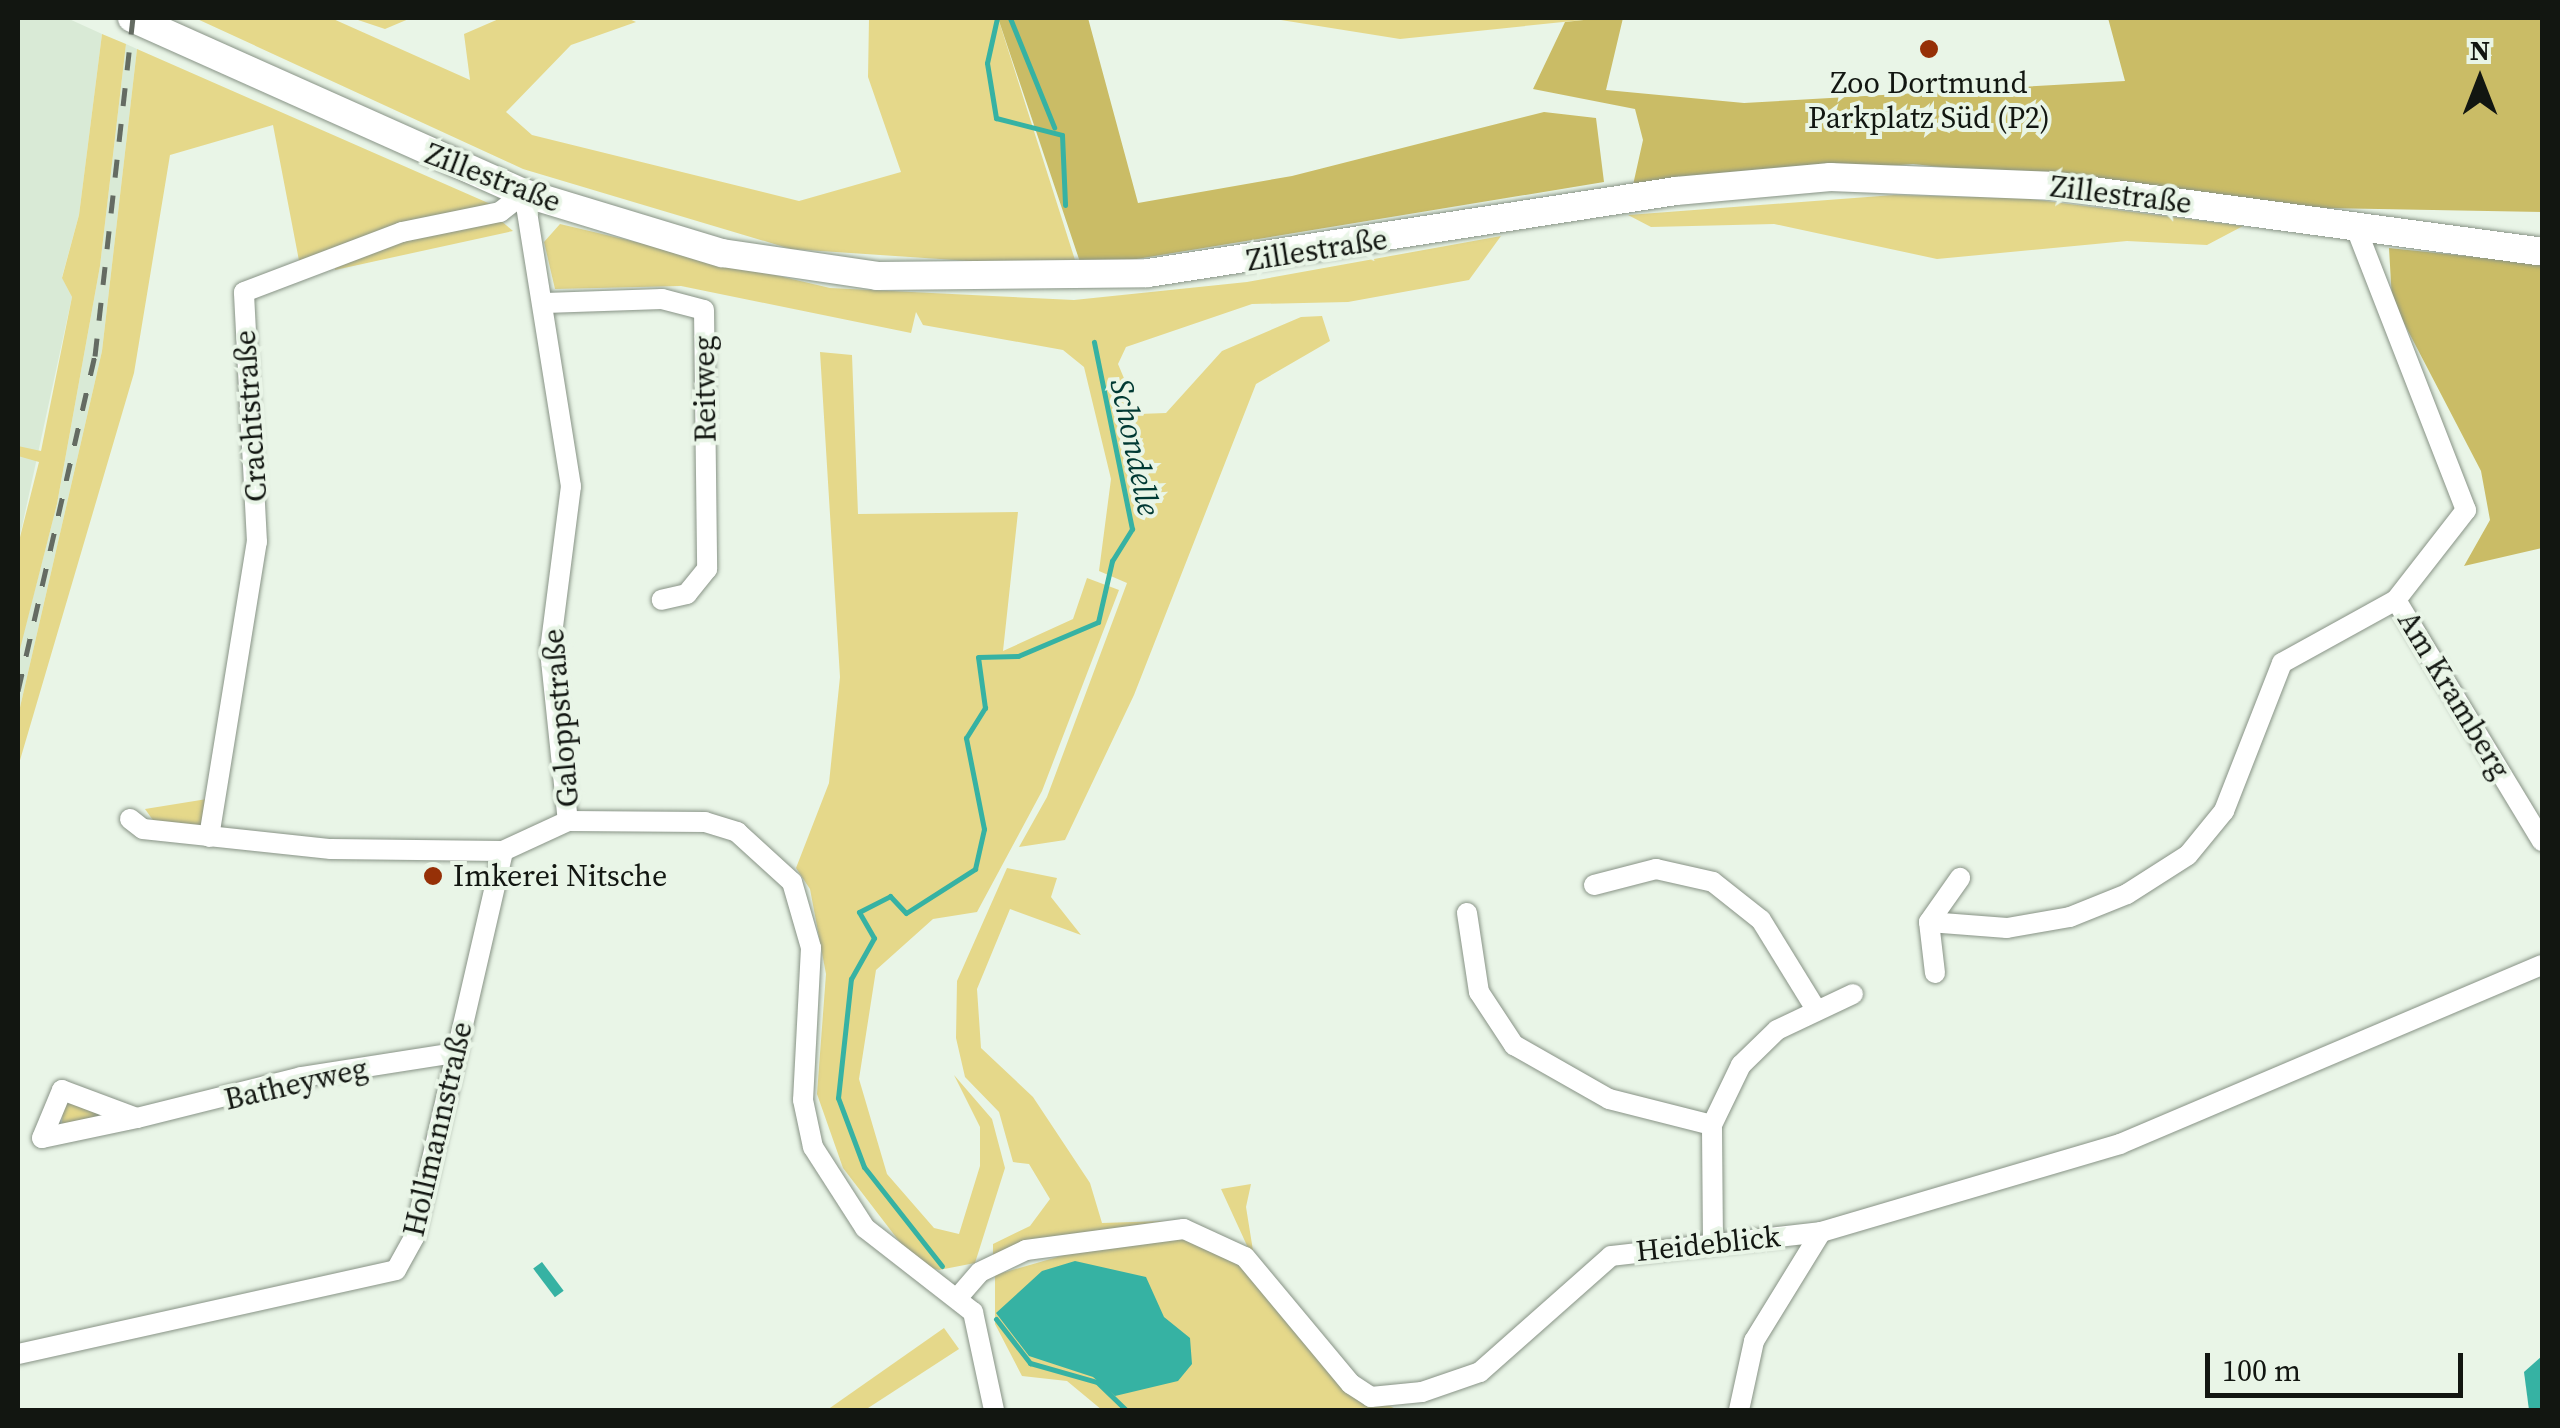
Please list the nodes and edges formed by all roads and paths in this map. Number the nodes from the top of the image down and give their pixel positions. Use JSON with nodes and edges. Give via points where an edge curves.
{"nodes":[{"id":1,"x":132,"y":18,"type":"edge"},
{"id":2,"x":524,"y":193,"type":"junction"},
{"id":3,"x":2356,"y":228,"type":"junction"},
{"id":4,"x":2542,"y":252,"type":"edge"},
{"id":5,"x":546,"y":303,"type":"junction"},
{"id":6,"x":662,"y":600,"type":"dead end"},
{"id":7,"x":2396,"y":600,"type":"junction"},
{"id":8,"x":130,"y":818,"type":"dead end"},
{"id":9,"x":568,"y":821,"type":"junction"},
{"id":10,"x":209,"y":837,"type":"junction"},
{"id":11,"x":2542,"y":841,"type":"edge"},
{"id":12,"x":502,"y":852,"type":"junction"},
{"id":13,"x":1960,"y":878,"type":"dead end"},
{"id":14,"x":1594,"y":885,"type":"dead end"},
{"id":15,"x":1467,"y":913,"type":"dead end"},
{"id":16,"x":1929,"y":922,"type":"junction"},
{"id":17,"x":2542,"y":965,"type":"edge"},
{"id":18,"x":1935,"y":973,"type":"dead end"},
{"id":19,"x":1853,"y":994,"type":"dead end"},
{"id":20,"x":1814,"y":1006,"type":"junction"},
{"id":21,"x":455,"y":1053,"type":"junction"},
{"id":22,"x":137,"y":1118,"type":"dead end"},
{"id":23,"x":1712,"y":1125,"type":"junction"},
{"id":24,"x":1821,"y":1232,"type":"junction"},
{"id":25,"x":1713,"y":1244,"type":"junction"},
{"id":26,"x":960,"y":1294,"type":"junction"},
{"id":27,"x":18,"y":1354,"type":"edge"},
{"id":28,"x":994,"y":1410,"type":"edge"},
{"id":29,"x":1739,"y":1410,"type":"edge"}],
"edges":[{"from":1,"to":2,"type":"main road","name":"Zillestraße"},
{"from":2,"to":3,"type":"main road","name":"Zillestraße","via":[[722,253],[965,282],[1224,265],[1676,191],[1830,176],[2038,184]]},
{"from":2,"to":5,"type":"street","name":"Galoppstraße"},
{"from":2,"to":10,"type":"street","name":"Crachtstraße","via":[[500,212],[402,232],[244,292],[257,542]]},
{"from":3,"to":4,"type":"main road","name":"Zillestraße"},
{"from":3,"to":7,"type":"street","name":"Am Kramberg","via":[[2466,510]]},
{"from":5,"to":6,"type":"street","name":"Reitweg","via":[[662,299],[704,310],[708,568],[686,594]]},
{"from":5,"to":9,"type":"street","name":"Galoppstraße","via":[[571,486],[550,651]]},
{"from":7,"to":11,"type":"street","name":"Am Kramberg"},
{"from":7,"to":16,"type":"street","via":[[2282,663],[2224,811],[2188,854],[2127,894],[2070,917],[2007,928]]},
{"from":8,"to":10,"type":"street"},
{"from":9,"to":12,"type":"street"},
{"from":9,"to":26,"type":"street","name":"Galoppstraße","via":[[704,822],[736,832],[792,882],[812,948],[802,1100],[812,1147],[881,1244]]},
{"from":10,"to":12,"type":"street"},
{"from":12,"to":21,"type":"street","name":"Hollmannstraße"},
{"from":13,"to":16,"type":"street"},
{"from":14,"to":20,"type":"street","via":[[1656,869],[1713,882],[1762,920]]},
{"from":15,"to":23,"type":"street","via":[[1478,992],[1514,1044],[1609,1099]]},
{"from":16,"to":18,"type":"street"},
{"from":17,"to":24,"type":"street","name":"Heideblick","via":[[2120,1144]]},
{"from":19,"to":20,"type":"street"},
{"from":20,"to":23,"type":"street","via":[[1741,1066]]},
{"from":21,"to":22,"type":"street","name":"Batheyweg","via":[[301,1077]]},
{"from":21,"to":27,"type":"street","name":"Hollmannstraße","via":[[414,1237],[396,1270]]},
{"from":23,"to":25,"type":"street"},
{"from":24,"to":25,"type":"street","name":"Heideblick"},
{"from":24,"to":29,"type":"street","via":[[1754,1341]]},
{"from":25,"to":26,"type":"street","name":"Heideblick","via":[[1611,1256],[1480,1372],[1372,1397],[1329,1367],[1245,1257],[1205,1234],[1147,1231],[1026,1250],[980,1272]]},
{"from":26,"to":28,"type":"street","via":[[974,1312]]}]}
